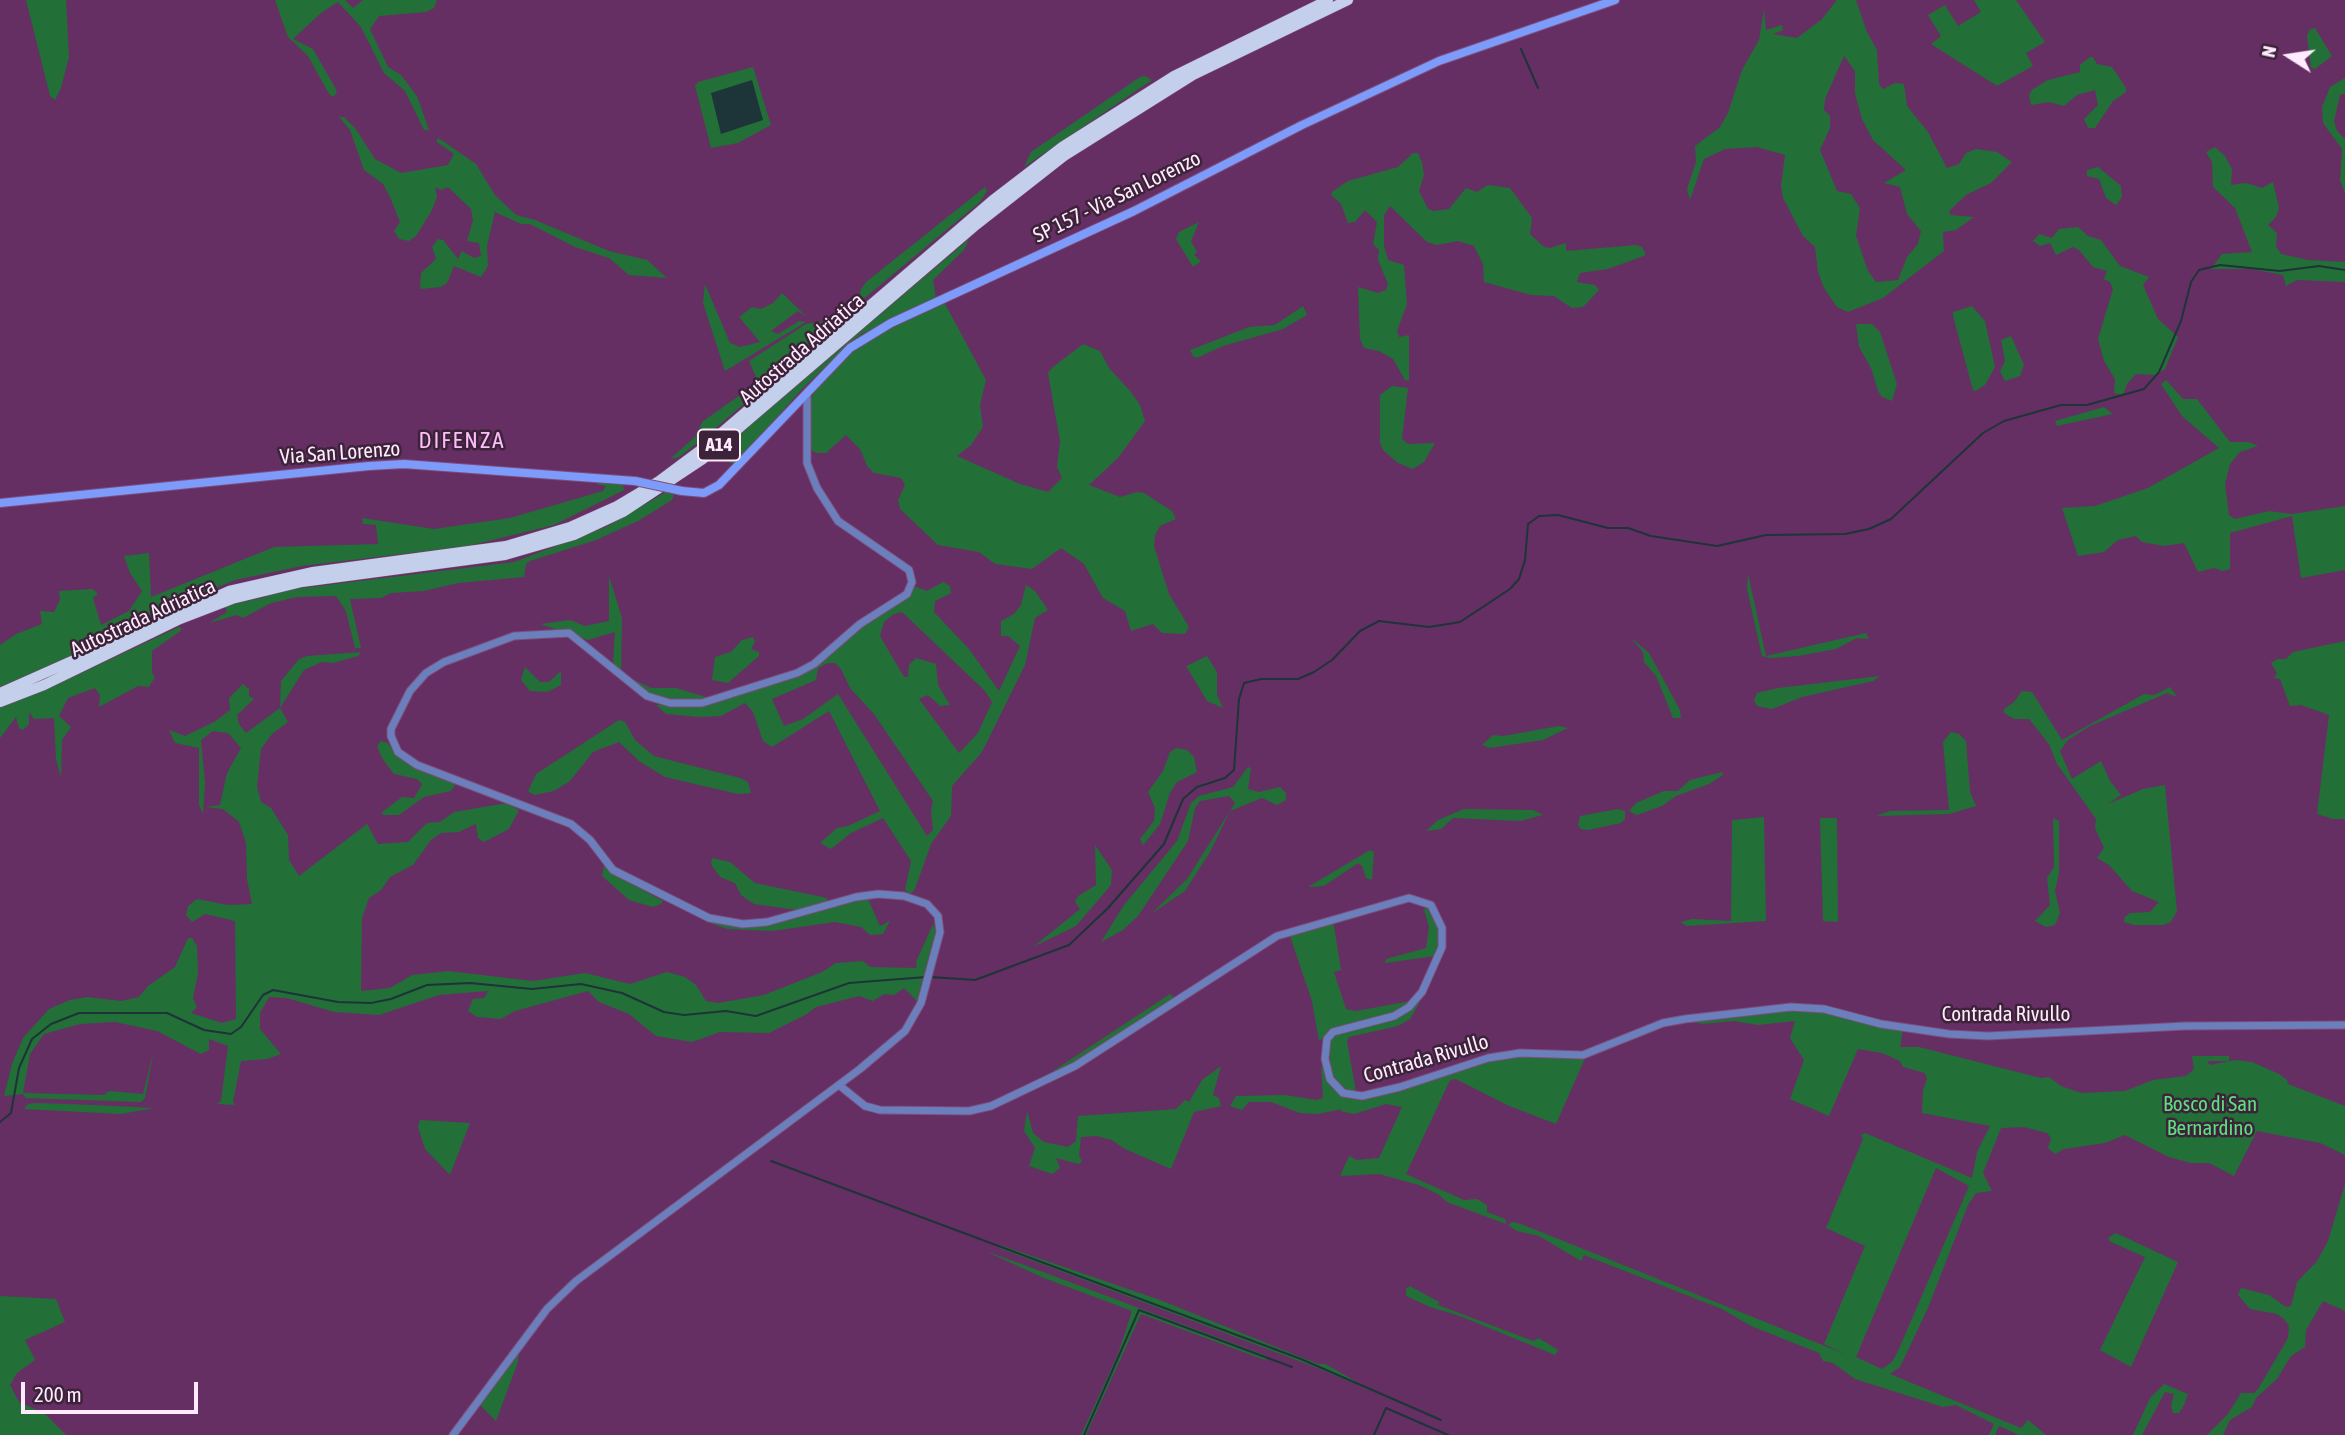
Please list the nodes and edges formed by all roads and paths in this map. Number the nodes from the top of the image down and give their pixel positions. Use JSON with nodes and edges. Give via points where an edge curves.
{"nodes":[{"id":1,"x":1328,"y":0,"type":"edge"},
{"id":2,"x":1348,"y":0,"type":"edge"},
{"id":3,"x":1615,"y":0,"type":"edge"},
{"id":4,"x":807,"y":393,"type":"junction"},
{"id":5,"x":682,"y":491,"type":"joint"},
{"id":6,"x":0,"y":503,"type":"edge"},
{"id":7,"x":0,"y":693,"type":"edge"},
{"id":8,"x":0,"y":702,"type":"edge"},
{"id":9,"x":2345,"y":1025,"type":"edge"},
{"id":10,"x":839,"y":1085,"type":"junction"},
{"id":11,"x":453,"y":1435,"type":"edge"}],
"edges":[{"from":1,"to":7,"type":"highway","name":"Autostrada Adriatica","number":"A14","via":[[1174,76],[1062,147],[978,212],[706,446],[617,506],[506,547],[313,572],[229,592]]},
{"from":2,"to":8,"type":"highway","name":"Autostrada Adriatica","number":"A14","via":[[1193,75],[1064,156],[976,225],[703,459],[623,512],[564,538],[505,555],[302,582],[232,599]]},
{"from":3,"to":4,"type":"main road","name":"SP 157 - Via San Lorenzo","via":[[1429,66],[891,323],[850,348]]},
{"from":4,"to":5,"type":"main road","name":"SP 157 - Via San Lorenzo","via":[[719,485],[704,493]]},
{"from":4,"to":10,"type":"street","via":[[807,463],[817,488],[838,521],[909,569],[912,582],[907,594],[797,673],[692,704],[647,696],[569,633],[514,636],[426,673],[410,691],[391,736],[398,752],[417,765],[571,824],[613,870],[709,918],[743,924],[767,922],[878,894],[927,904],[938,916],[940,932],[921,1003],[905,1031]]},
{"from":5,"to":6,"type":"main road","name":"Via San Lorenzo","bridge":true,"via":[[635,481],[404,464]]},
{"from":9,"to":10,"type":"street","name":"Contrada Rivullo","via":[[2185,1026],[1988,1036],[1881,1024],[1824,1009],[1791,1007],[1663,1023],[1583,1055],[1520,1053],[1488,1058],[1400,1087],[1362,1096],[1343,1093],[1330,1079],[1327,1039],[1333,1032],[1394,1016],[1409,1007],[1422,992],[1442,947],[1442,928],[1431,905],[1409,898],[1277,936],[1075,1066],[991,1106],[969,1111],[880,1110],[865,1106]]},
{"from":10,"to":11,"type":"street","via":[[576,1281],[547,1309]]}]}
